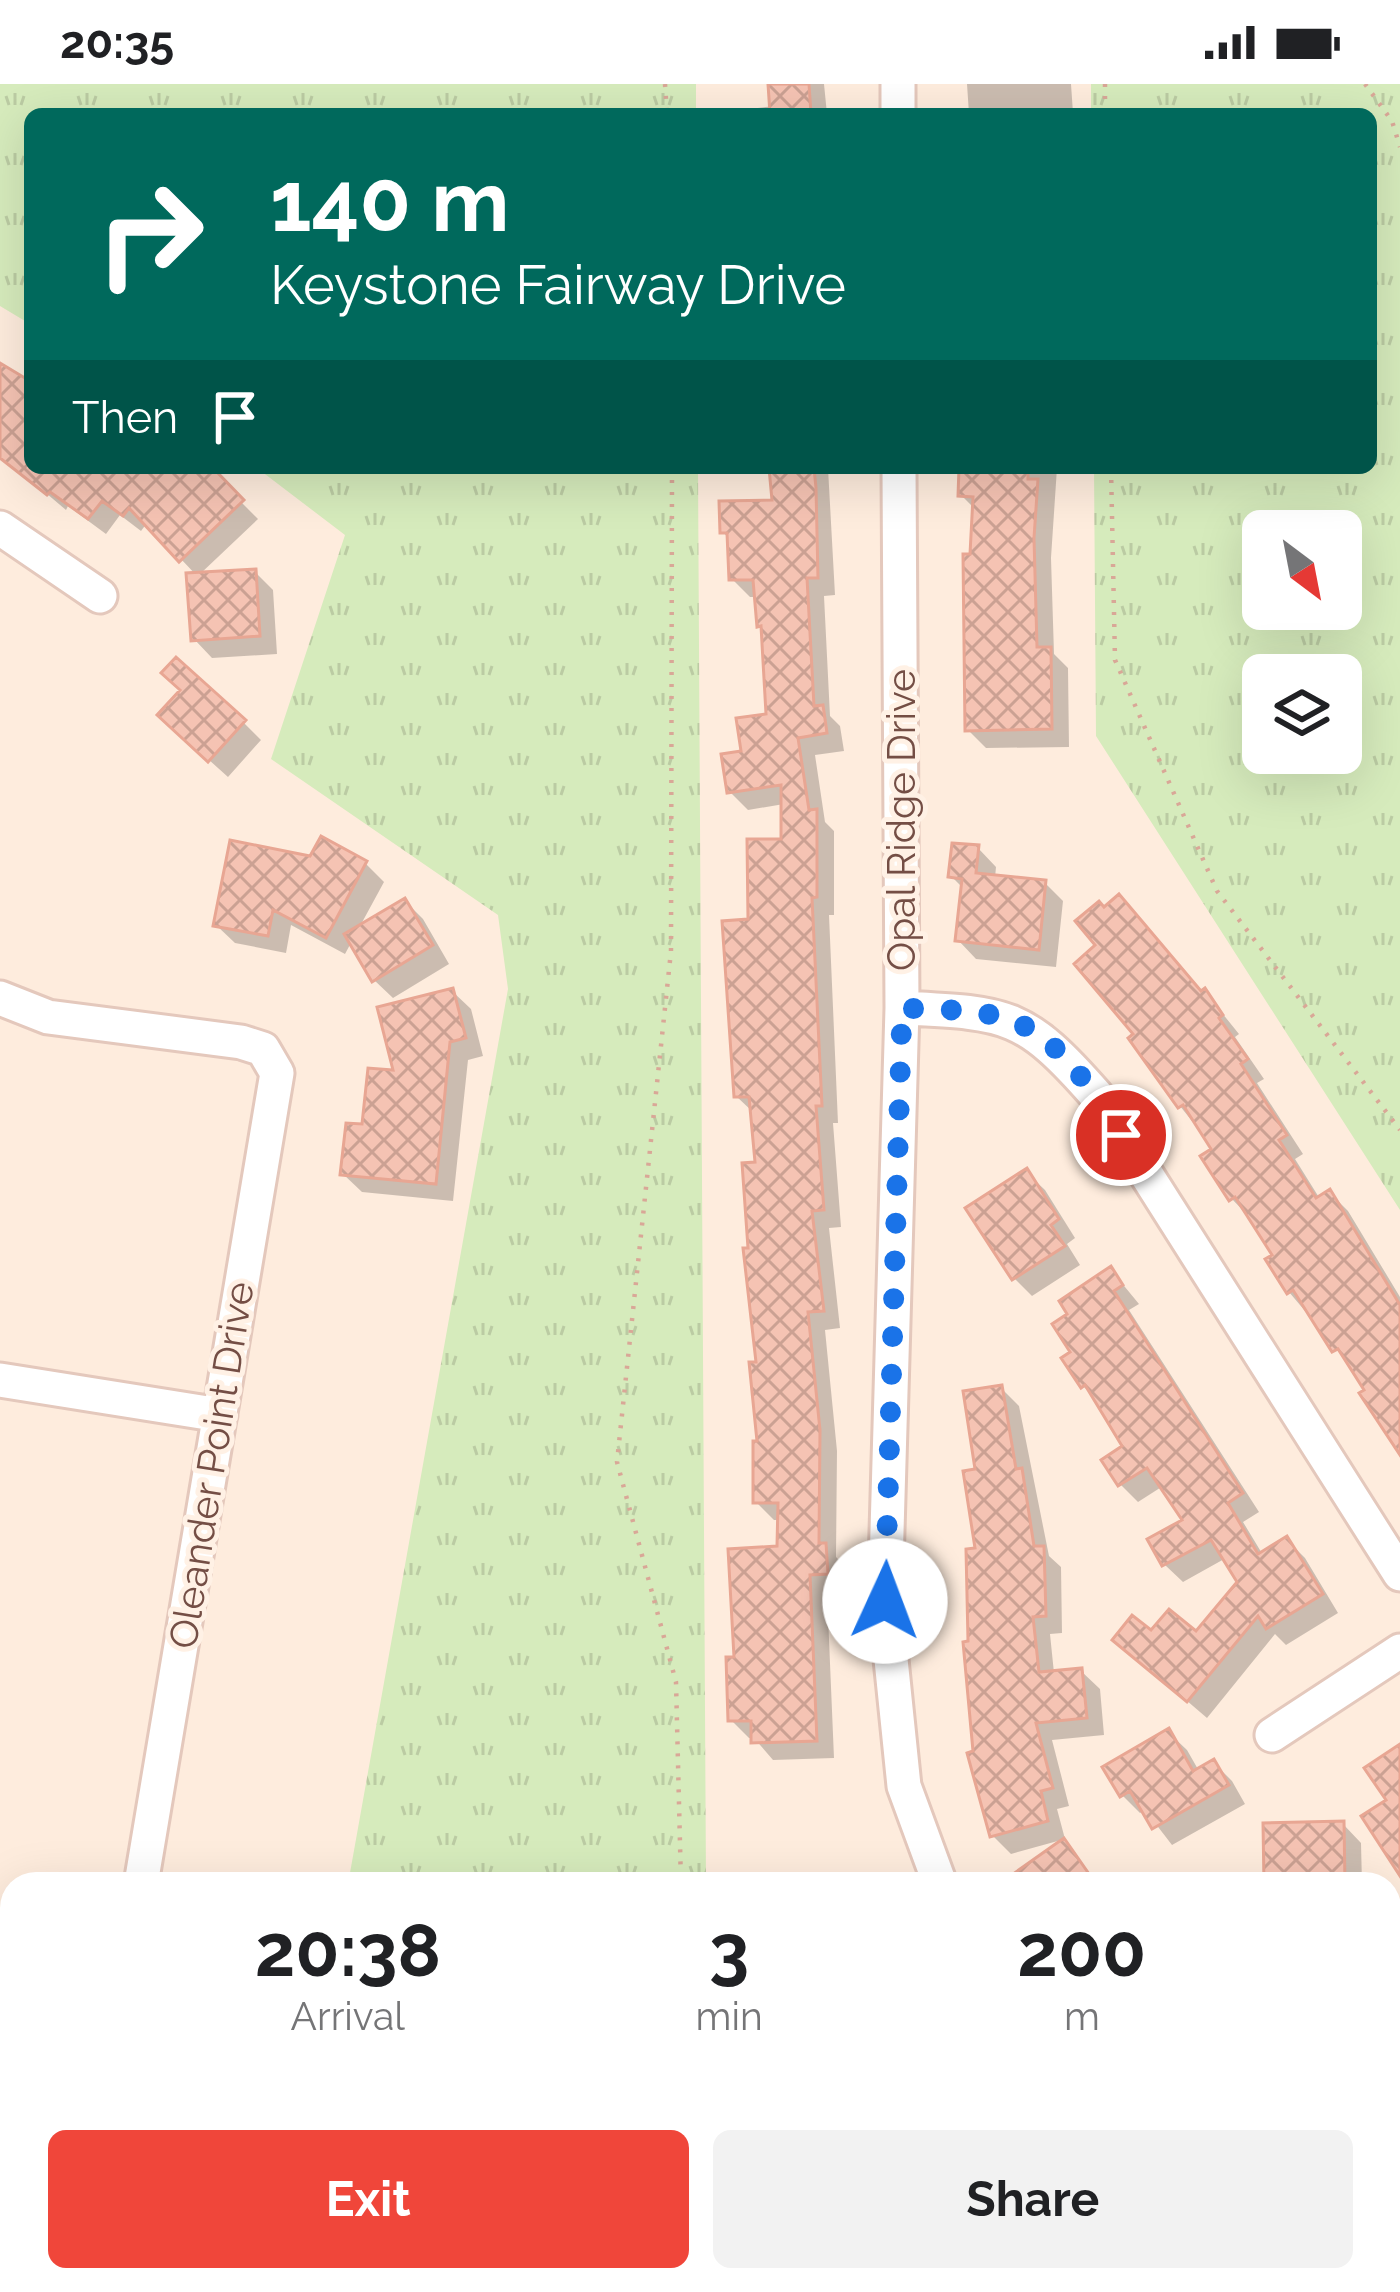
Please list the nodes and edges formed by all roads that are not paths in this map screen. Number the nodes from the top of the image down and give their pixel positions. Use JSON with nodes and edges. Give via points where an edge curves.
{"nodes":[{"id":1,"x":899,"y":474,"type":"edge"},
{"id":2,"x":0,"y":528,"type":"edge"},
{"id":3,"x":100,"y":596,"type":"dead end"},
{"id":4,"x":0,"y":998,"type":"edge"},
{"id":5,"x":902,"y":1008,"type":"junction"},
{"id":6,"x":0,"y":1380,"type":"edge"},
{"id":7,"x":220,"y":1415,"type":"junction"},
{"id":8,"x":1400,"y":1574,"type":"edge"},
{"id":9,"x":1400,"y":1651,"type":"edge"},
{"id":10,"x":1272,"y":1736,"type":"dead end"},
{"id":11,"x":143,"y":1872,"type":"edge"},
{"id":12,"x":936,"y":1872,"type":"edge"}],
"edges":[{"from":1,"to":5,"type":"street","name":"Opal Ridge Drive"},
{"from":2,"to":3,"type":"street"},
{"from":4,"to":7,"type":"street","name":"Oleander Point Drive","via":[[48,1017],[241,1042],[263,1049],[277,1073]]},
{"from":5,"to":8,"type":"street","via":[[1009,1019],[1041,1037],[1082,1079]]},
{"from":5,"to":12,"type":"street","name":"Opal Ridge Drive","via":[[885,1601],[904,1786]]},
{"from":6,"to":7,"type":"street"},
{"from":7,"to":11,"type":"street","name":"Oleander Point Drive"},
{"from":9,"to":10,"type":"street"}]}
